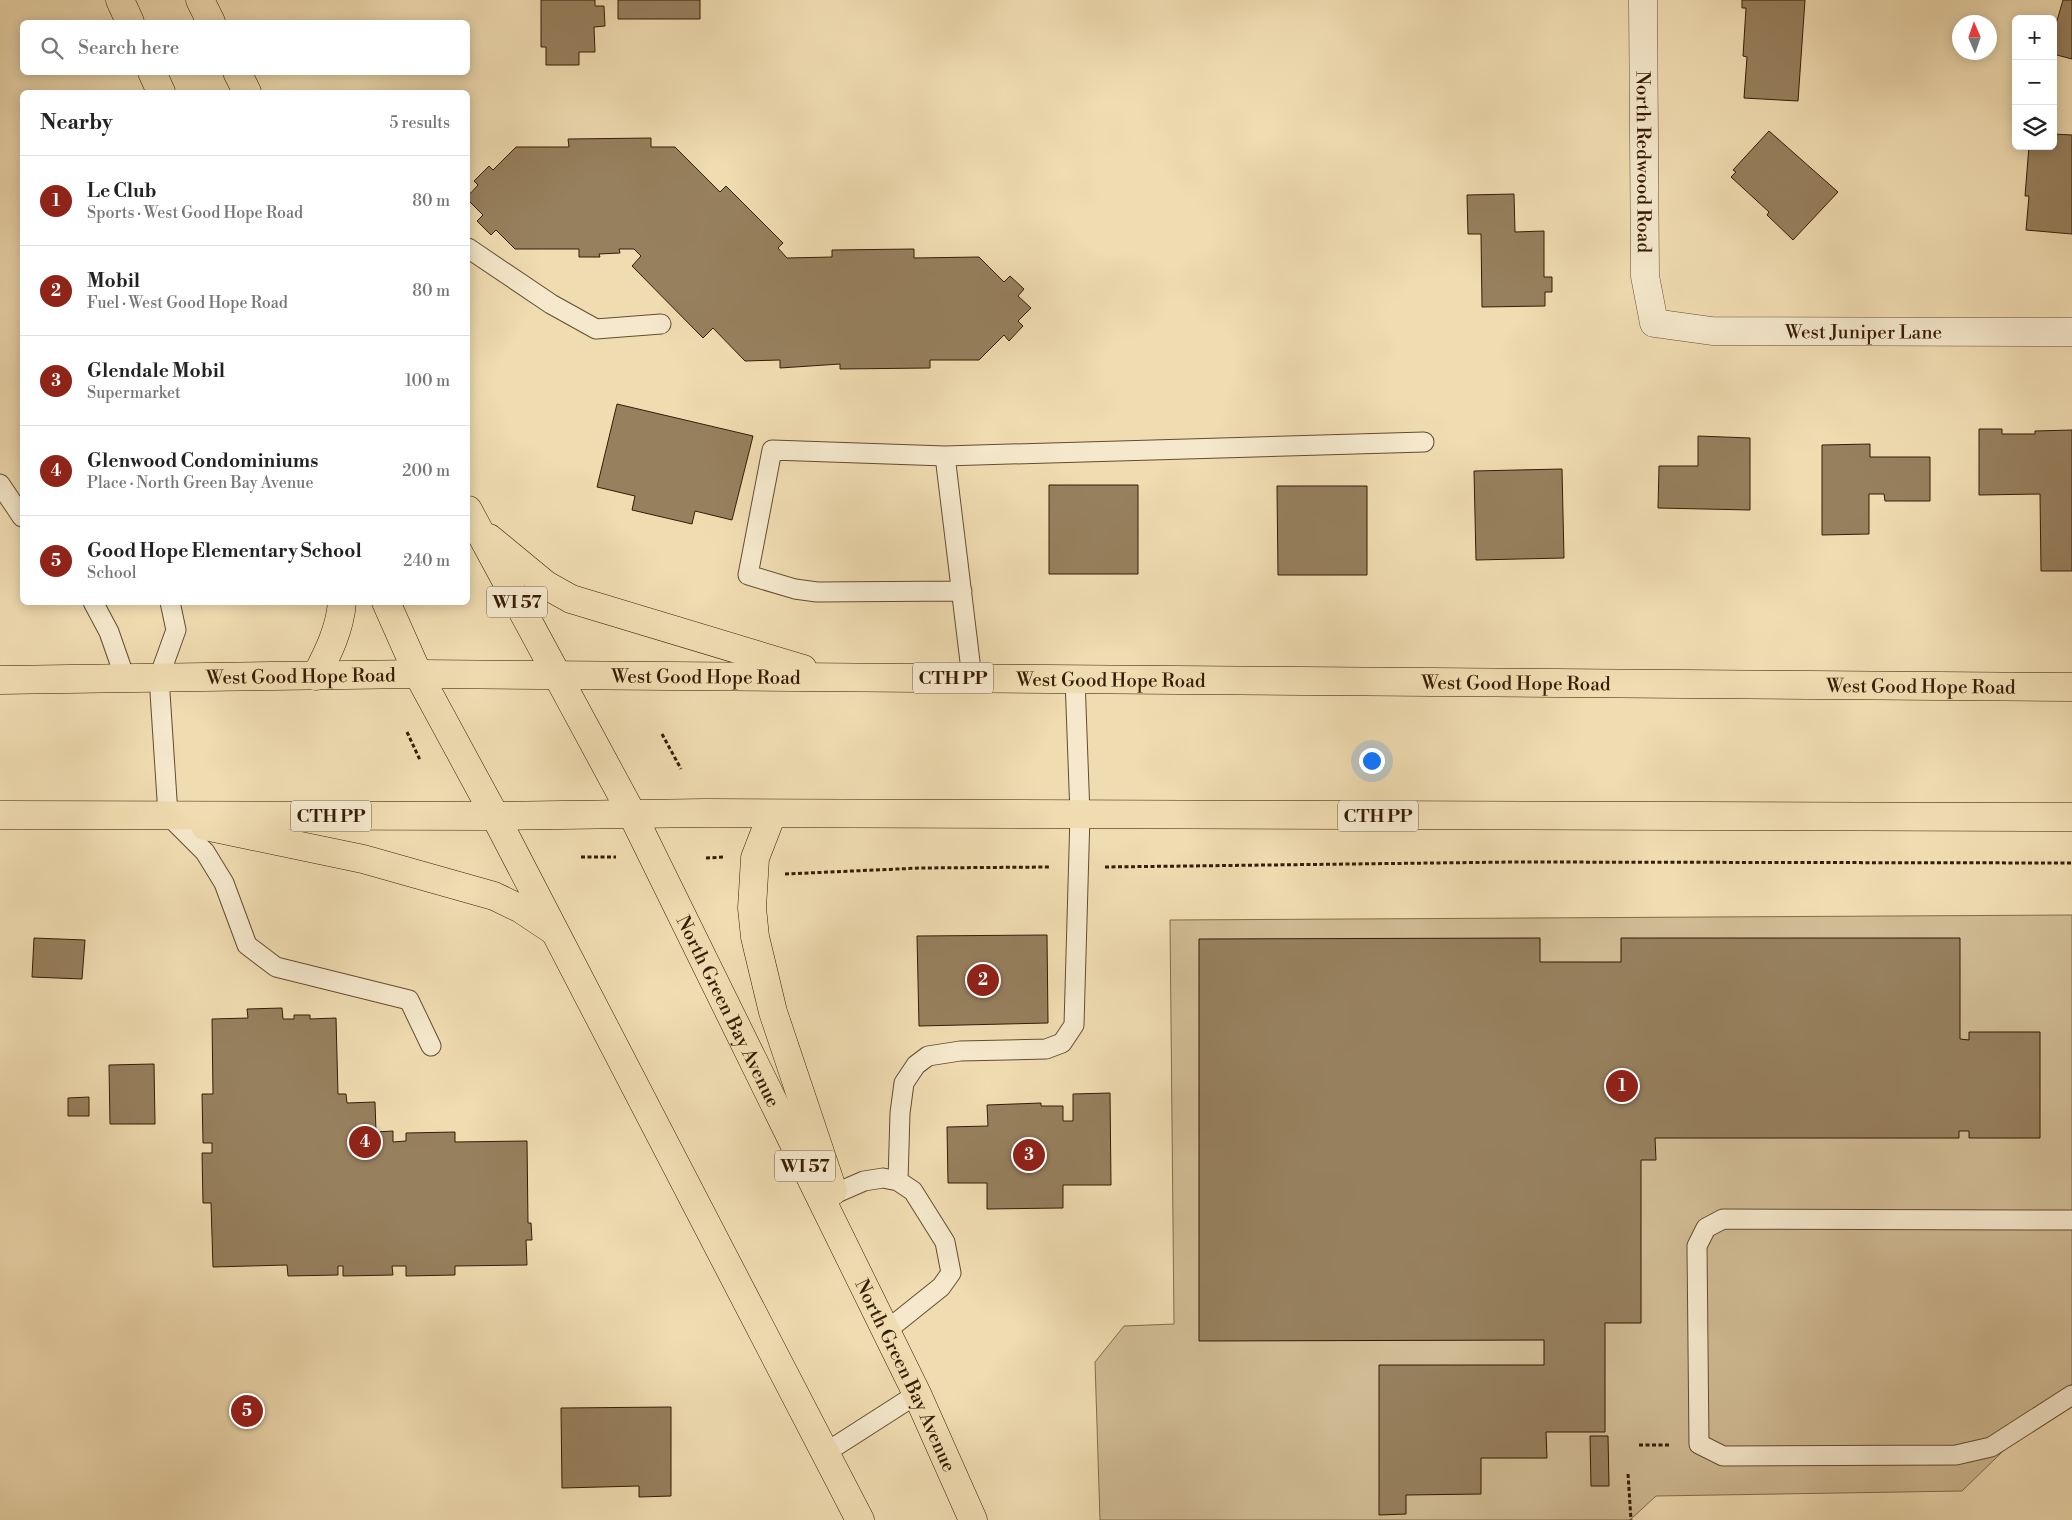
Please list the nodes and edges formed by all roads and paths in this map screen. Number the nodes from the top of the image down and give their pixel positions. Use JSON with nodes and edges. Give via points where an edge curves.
{"nodes":[{"id":1,"x":120,"y":0,"type":"edge"},
{"id":2,"x":200,"y":0,"type":"edge"},
{"id":3,"x":1643,"y":0,"type":"edge"},
{"id":4,"x":129,"y":20,"type":"edge"},
{"id":5,"x":210,"y":20,"type":"edge"},
{"id":6,"x":153,"y":75,"type":"edge"},
{"id":7,"x":238,"y":75,"type":"edge"},
{"id":8,"x":160,"y":90,"type":"edge"},
{"id":9,"x":246,"y":90,"type":"edge"},
{"id":10,"x":470,"y":249,"type":"edge"},
{"id":11,"x":661,"y":324,"type":"dead end"},
{"id":12,"x":1654,"y":324,"type":"joint"},
{"id":13,"x":2072,"y":332,"type":"edge"},
{"id":14,"x":1424,"y":442,"type":"dead end"},
{"id":15,"x":945,"y":456,"type":"junction"},
{"id":16,"x":0,"y":484,"type":"edge"},
{"id":17,"x":20,"y":514,"type":"edge"},
{"id":18,"x":473,"y":519,"type":"edge"},
{"id":19,"x":962,"y":591,"type":"junction"},
{"id":20,"x":95,"y":605,"type":"edge"},
{"id":21,"x":171,"y":605,"type":"edge"},
{"id":22,"x":342,"y":605,"type":"edge"},
{"id":23,"x":387,"y":605,"type":"edge"},
{"id":24,"x":418,"y":674,"type":"junction"},
{"id":25,"x":556,"y":675,"type":"junction"},
{"id":26,"x":316,"y":676,"type":"junction"},
{"id":27,"x":832,"y":677,"type":"junction"},
{"id":28,"x":125,"y":678,"type":"junction"},
{"id":29,"x":159,"y":678,"type":"junction"},
{"id":30,"x":972,"y":678,"type":"junction"},
{"id":31,"x":1075,"y":679,"type":"junction"},
{"id":32,"x":0,"y":680,"type":"edge"},
{"id":33,"x":2072,"y":687,"type":"edge"},
{"id":34,"x":407,"y":732,"type":"dead end"},
{"id":35,"x":662,"y":734,"type":"dead end"},
{"id":36,"x":420,"y":760,"type":"dead end"},
{"id":37,"x":681,"y":769,"type":"dead end"},
{"id":38,"x":632,"y":814,"type":"junction"},
{"id":39,"x":772,"y":814,"type":"junction"},
{"id":40,"x":0,"y":815,"type":"edge"},
{"id":41,"x":168,"y":815,"type":"junction"},
{"id":42,"x":1080,"y":815,"type":"junction"},
{"id":43,"x":495,"y":816,"type":"junction"},
{"id":44,"x":2072,"y":818,"type":"edge"},
{"id":45,"x":581,"y":857,"type":"dead end"},
{"id":46,"x":617,"y":857,"type":"dead end"},
{"id":47,"x":2072,"y":863,"type":"edge"},
{"id":48,"x":1079,"y":867,"type":"junction"},
{"id":49,"x":775,"y":874,"type":"dead end"},
{"id":50,"x":555,"y":932,"type":"junction"},
{"id":51,"x":432,"y":1046,"type":"dead end"},
{"id":52,"x":898,"y":1181,"type":"junction"},
{"id":53,"x":834,"y":1194,"type":"junction"},
{"id":54,"x":2072,"y":1220,"type":"edge"},
{"id":55,"x":869,"y":1296,"type":"junction"},
{"id":56,"x":886,"y":1331,"type":"junction"},
{"id":57,"x":917,"y":1394,"type":"junction"},
{"id":58,"x":2072,"y":1395,"type":"edge"},
{"id":59,"x":825,"y":1453,"type":"junction"},
{"id":60,"x":1628,"y":1474,"type":"dead end"},
{"id":61,"x":860,"y":1520,"type":"edge"},
{"id":62,"x":973,"y":1520,"type":"edge"},
{"id":63,"x":1631,"y":1520,"type":"edge"}],
"edges":[{"from":1,"to":4,"type":"main road"},
{"from":2,"to":5,"type":"main road"},
{"from":3,"to":12,"type":"street","name":"North Redwood Road","via":[[1645,276]]},
{"from":6,"to":8,"type":"main road"},
{"from":7,"to":9,"type":"main road"},
{"from":10,"to":11,"type":"lane","via":[[550,304],[596,329]]},
{"from":12,"to":13,"type":"street","name":"West Juniper Lane","via":[[1712,331]]},
{"from":14,"to":15,"type":"lane"},
{"from":15,"to":19,"type":"lane"},
{"from":15,"to":19,"type":"lane","via":[[772,450],[748,575],[816,592]]},
{"from":16,"to":17,"type":"lane"},
{"from":18,"to":25,"type":"main road","name":"North Green Bay Avenue","number":"WI 57"},
{"from":18,"to":27,"type":"main road","via":[[546,585],[571,599]]},
{"from":19,"to":30,"type":"lane"},
{"from":20,"to":28,"type":"lane","via":[[109,632]]},
{"from":21,"to":29,"type":"lane","via":[[176,630]]},
{"from":22,"to":26,"type":"main road","via":[[330,649]]},
{"from":23,"to":24,"type":"main road"},
{"from":24,"to":25,"type":"main road","name":"West Good Hope Road","number":"CTH PP"},
{"from":24,"to":26,"type":"main road","name":"West Good Hope Road","number":"CTH PP"},
{"from":24,"to":43,"type":"main road"},
{"from":25,"to":27,"type":"main road","name":"West Good Hope Road","number":"CTH PP"},
{"from":25,"to":38,"type":"main road","name":"North Green Bay Avenue","number":"WI 57"},
{"from":26,"to":29,"type":"main road","name":"West Good Hope Road","number":"CTH PP"},
{"from":27,"to":30,"type":"main road","name":"West Good Hope Road","number":"CTH PP"},
{"from":28,"to":29,"type":"main road","name":"West Good Hope Road","number":"CTH PP"},
{"from":28,"to":32,"type":"main road","name":"West Good Hope Road","number":"CTH PP"},
{"from":29,"to":41,"type":"lane"},
{"from":30,"to":31,"type":"main road","name":"West Good Hope Road","number":"CTH PP"},
{"from":31,"to":33,"type":"main road","name":"West Good Hope Road","number":"CTH PP"},
{"from":31,"to":42,"type":"lane"},
{"from":34,"to":36,"type":"path"},
{"from":35,"to":37,"type":"path"},
{"from":38,"to":39,"type":"main road","number":"CTH PP"},
{"from":38,"to":43,"type":"main road","number":"CTH PP"},
{"from":38,"to":55,"type":"main road","name":"North Green Bay Avenue","number":"WI 57"},
{"from":39,"to":42,"type":"main road","number":"CTH PP"},
{"from":39,"to":53,"type":"main road","via":[[755,858],[752,908],[755,937],[773,1012]]},
{"from":40,"to":41,"type":"main road","number":"CTH PP"},
{"from":41,"to":43,"type":"main road","number":"CTH PP"},
{"from":41,"to":50,"type":"main road","via":[[219,830],[362,859],[494,896],[522,909]]},
{"from":41,"to":51,"type":"lane","via":[[205,852],[224,883],[247,945],[276,968],[409,1000]]},
{"from":42,"to":44,"type":"main road","number":"CTH PP"},
{"from":42,"to":48,"type":"lane"},
{"from":43,"to":50,"type":"main road"},
{"from":45,"to":46,"type":"path"},
{"from":47,"to":48,"type":"path","via":[[1514,862]]},
{"from":48,"to":49,"type":"path","via":[[920,868]]},
{"from":48,"to":52,"type":"lane","via":[[1074,1025],[1062,1043],[1046,1048],[960,1051],[928,1056],[916,1065],[904,1083]]},
{"from":50,"to":59,"type":"main road"},
{"from":52,"to":53,"type":"lane","via":[[883,1178],[864,1181]]},
{"from":52,"to":56,"type":"lane","via":[[913,1191],[945,1242],[951,1273],[941,1287]]},
{"from":53,"to":55,"type":"main road"},
{"from":54,"to":58,"type":"lane","via":[[1723,1219],[1706,1228],[1697,1246],[1699,1444],[1723,1456],[1956,1455],[1991,1447]]},
{"from":55,"to":56,"type":"main road","name":"North Green Bay Avenue","number":"WI 57"},
{"from":56,"to":57,"type":"main road","name":"North Green Bay Avenue","number":"WI 57"},
{"from":57,"to":59,"type":"lane"},
{"from":57,"to":62,"type":"main road","name":"North Green Bay Avenue","number":"WI 57"},
{"from":59,"to":61,"type":"main road"},
{"from":60,"to":63,"type":"path"}]}
